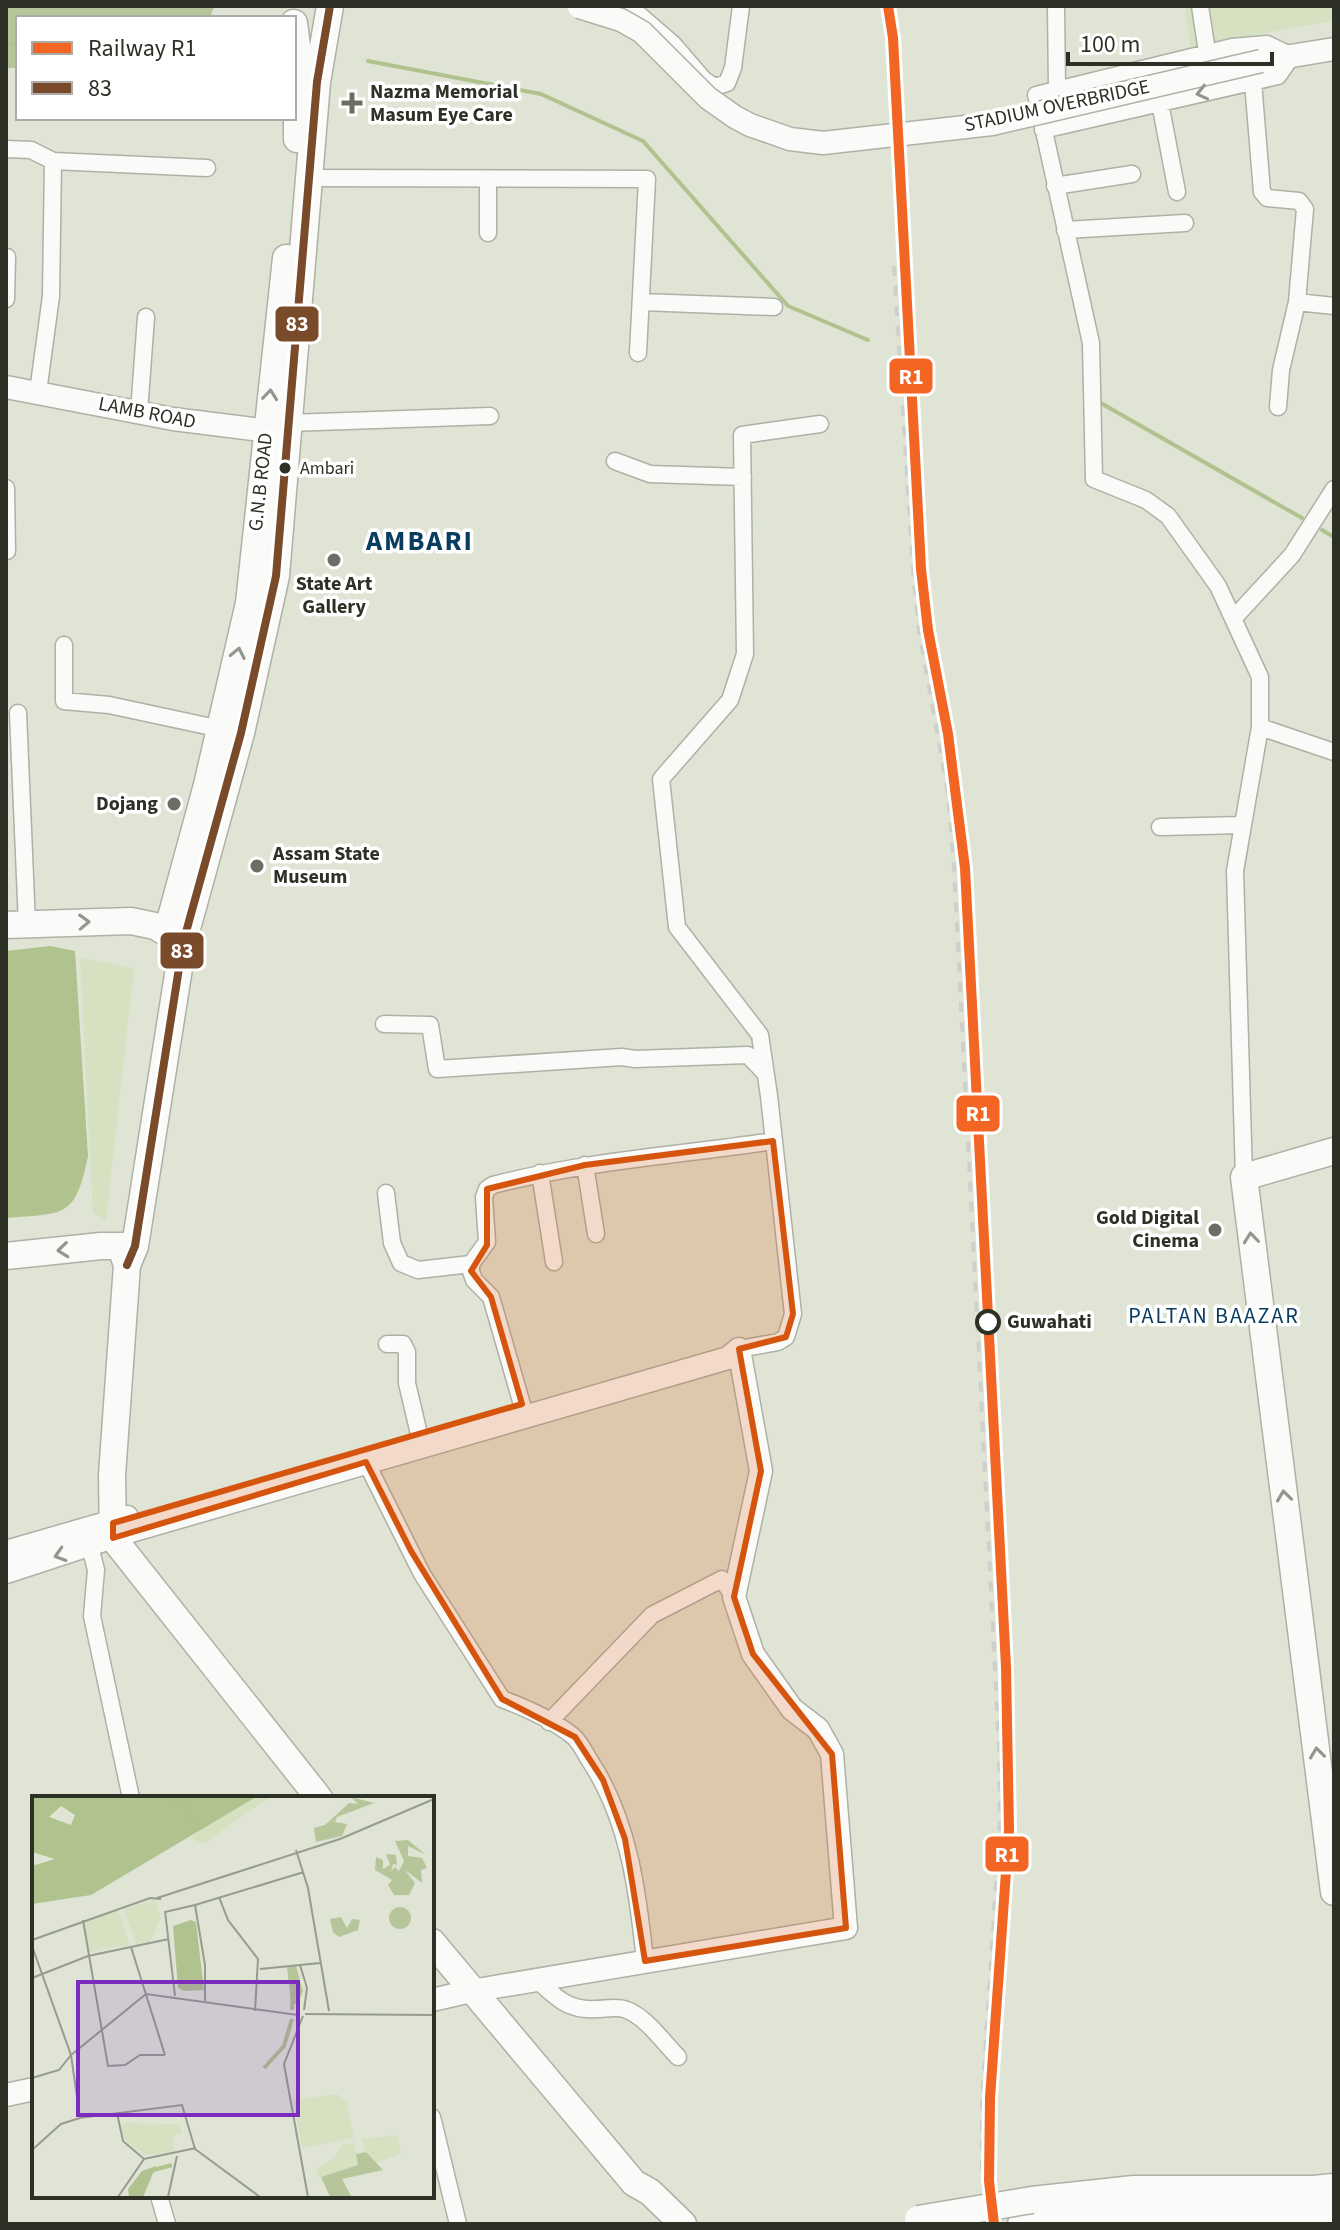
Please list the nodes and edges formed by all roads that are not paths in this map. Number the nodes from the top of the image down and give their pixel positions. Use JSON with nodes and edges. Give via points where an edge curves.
{"nodes":[{"id":1,"x":288,"y":6,"type":"edge"},
{"id":2,"x":322,"y":6,"type":"edge"},
{"id":3,"x":330,"y":6,"type":"edge"},
{"id":4,"x":577,"y":6,"type":"edge"},
{"id":5,"x":629,"y":6,"type":"edge"},
{"id":6,"x":741,"y":6,"type":"edge"},
{"id":7,"x":1056,"y":6,"type":"edge"},
{"id":8,"x":1200,"y":6,"type":"edge"},
{"id":9,"x":296,"y":40,"type":"edge"},
{"id":10,"x":1334,"y":49,"type":"edge"},
{"id":11,"x":1207,"y":52,"type":"junction"},
{"id":12,"x":1292,"y":56,"type":"junction"},
{"id":13,"x":1257,"y":71,"type":"junction"},
{"id":14,"x":1057,"y":89,"type":"junction"},
{"id":15,"x":1160,"y":103,"type":"junction"},
{"id":16,"x":1043,"y":130,"type":"junction"},
{"id":17,"x":6,"y":149,"type":"edge"},
{"id":18,"x":53,"y":161,"type":"junction"},
{"id":19,"x":207,"y":168,"type":"dead end"},
{"id":20,"x":1132,"y":174,"type":"dead end"},
{"id":21,"x":311,"y":178,"type":"junction"},
{"id":22,"x":488,"y":180,"type":"junction"},
{"id":23,"x":1055,"y":186,"type":"junction"},
{"id":24,"x":1177,"y":192,"type":"dead end"},
{"id":25,"x":1185,"y":223,"type":"dead end"},
{"id":26,"x":1065,"y":230,"type":"junction"},
{"id":27,"x":488,"y":233,"type":"dead end"},
{"id":28,"x":7,"y":257,"type":"edge"},
{"id":29,"x":6,"y":299,"type":"edge"},
{"id":30,"x":641,"y":302,"type":"junction"},
{"id":31,"x":1297,"y":302,"type":"junction"},
{"id":32,"x":1334,"y":306,"type":"edge"},
{"id":33,"x":774,"y":307,"type":"dead end"},
{"id":34,"x":146,"y":317,"type":"dead end"},
{"id":35,"x":638,"y":353,"type":"dead end"},
{"id":36,"x":6,"y":387,"type":"edge"},
{"id":37,"x":38,"y":392,"type":"junction"},
{"id":38,"x":1278,"y":407,"type":"dead end"},
{"id":39,"x":139,"y":412,"type":"junction"},
{"id":40,"x":490,"y":416,"type":"dead end"},
{"id":41,"x":820,"y":424,"type":"dead end"},
{"id":42,"x":281,"y":429,"type":"junction"},
{"id":43,"x":615,"y":461,"type":"dead end"},
{"id":44,"x":743,"y":477,"type":"junction"},
{"id":45,"x":6,"y":488,"type":"edge"},
{"id":46,"x":1334,"y":489,"type":"edge"},
{"id":47,"x":7,"y":551,"type":"edge"},
{"id":48,"x":1233,"y":619,"type":"junction"},
{"id":49,"x":64,"y":645,"type":"dead end"},
{"id":50,"x":18,"y":713,"type":"dead end"},
{"id":51,"x":1260,"y":727,"type":"junction"},
{"id":52,"x":221,"y":729,"type":"junction"},
{"id":53,"x":1334,"y":752,"type":"edge"},
{"id":54,"x":1243,"y":825,"type":"junction"},
{"id":55,"x":1160,"y":827,"type":"dead end"},
{"id":56,"x":17,"y":924,"type":"edge"},
{"id":57,"x":175,"y":937,"type":"junction"},
{"id":58,"x":384,"y":1024,"type":"dead end"},
{"id":59,"x":766,"y":1074,"type":"junction"},
{"id":60,"x":773,"y":1141,"type":"junction"},
{"id":61,"x":1334,"y":1151,"type":"edge"},
{"id":62,"x":585,"y":1165,"type":"junction"},
{"id":63,"x":540,"y":1173,"type":"junction"},
{"id":64,"x":1244,"y":1177,"type":"junction"},
{"id":65,"x":386,"y":1193,"type":"dead end"},
{"id":66,"x":596,"y":1234,"type":"dead end"},
{"id":67,"x":128,"y":1253,"type":"junction"},
{"id":68,"x":6,"y":1256,"type":"edge"},
{"id":69,"x":554,"y":1262,"type":"dead end"},
{"id":70,"x":471,"y":1264,"type":"junction"},
{"id":71,"x":387,"y":1344,"type":"dead end"},
{"id":72,"x":739,"y":1349,"type":"junction"},
{"id":73,"x":524,"y":1410,"type":"junction"},
{"id":74,"x":419,"y":1434,"type":"junction"},
{"id":75,"x":366,"y":1462,"type":"junction"},
{"id":76,"x":105,"y":1535,"type":"junction"},
{"id":77,"x":6,"y":1552,"type":"edge"},
{"id":78,"x":6,"y":1572,"type":"edge"},
{"id":79,"x":734,"y":1597,"type":"junction"},
{"id":80,"x":549,"y":1722,"type":"junction"},
{"id":81,"x":131,"y":1796,"type":"edge"},
{"id":82,"x":317,"y":1796,"type":"edge"},
{"id":83,"x":1330,"y":1830,"type":"edge"},
{"id":84,"x":1334,"y":1892,"type":"edge"},
{"id":85,"x":434,"y":1945,"type":"edge"},
{"id":86,"x":645,"y":1961,"type":"junction"},
{"id":87,"x":537,"y":1980,"type":"junction"},
{"id":88,"x":471,"y":1991,"type":"junction"},
{"id":89,"x":434,"y":2000,"type":"edge"},
{"id":90,"x":678,"y":2057,"type":"dead end"},
{"id":91,"x":32,"y":2089,"type":"edge"},
{"id":92,"x":6,"y":2095,"type":"edge"},
{"id":93,"x":434,"y":2125,"type":"edge"},
{"id":94,"x":642,"y":2187,"type":"junction"},
{"id":95,"x":160,"y":2198,"type":"edge"},
{"id":96,"x":1325,"y":2200,"type":"edge"},
{"id":97,"x":167,"y":2224,"type":"edge"},
{"id":98,"x":458,"y":2224,"type":"edge"},
{"id":99,"x":659,"y":2224,"type":"edge"},
{"id":100,"x":683,"y":2224,"type":"edge"},
{"id":101,"x":904,"y":2224,"type":"edge"},
{"id":102,"x":1021,"y":2224,"type":"edge"}],
"edges":[{"from":1,"to":2,"type":"main road"},
{"from":3,"to":21,"type":"main road","name":"G.N.B ROAD"},
{"from":4,"to":13,"type":"street","name":"STADIUM OVERBRIDGE","bridge":true,"via":[[642,32],[708,98],[735,117],[814,142],[992,124]]},
{"from":5,"to":6,"type":"street","via":[[715,87],[727,83],[733,68]]},
{"from":7,"to":14,"type":"street"},
{"from":8,"to":11,"type":"street"},
{"from":42,"to":9,"type":"main road","name":"G.N.B ROAD","one_way":true,"via":[[297,161]]},
{"from":10,"to":12,"type":"street","name":"STADIUM OVERBRIDGE"},
{"from":11,"to":12,"type":"street","via":[[1267,44]]},
{"from":11,"to":14,"type":"street"},
{"from":12,"to":13,"type":"street","name":"STADIUM OVERBRIDGE"},
{"from":13,"to":15,"type":"street","one_way":true},
{"from":13,"to":31,"type":"street","via":[[1262,192],[1267,198],[1299,201],[1305,209]]},
{"from":14,"to":16,"type":"street","via":[[1036,95]]},
{"from":15,"to":16,"type":"street"},
{"from":15,"to":24,"type":"street"},
{"from":16,"to":23,"type":"street"},
{"from":17,"to":18,"type":"street","via":[[31,150]]},
{"from":18,"to":19,"type":"street"},
{"from":18,"to":37,"type":"street","via":[[51,296]]},
{"from":20,"to":23,"type":"street"},
{"from":21,"to":22,"type":"street"},
{"from":21,"to":42,"type":"main road","name":"G.N.B ROAD"},
{"from":22,"to":27,"type":"street"},
{"from":22,"to":30,"type":"street","via":[[647,179]]},
{"from":23,"to":26,"type":"street"},
{"from":25,"to":26,"type":"street"},
{"from":26,"to":48,"type":"street","via":[[1091,343],[1094,479],[1146,500],[1168,516],[1218,586]]},
{"from":28,"to":29,"type":"street"},
{"from":30,"to":33,"type":"street"},
{"from":30,"to":35,"type":"street"},
{"from":31,"to":32,"type":"street"},
{"from":31,"to":38,"type":"street"},
{"from":34,"to":39,"type":"street"},
{"from":36,"to":37,"type":"street","name":"LAMB ROAD"},
{"from":37,"to":39,"type":"street","name":"LAMB ROAD"},
{"from":39,"to":42,"type":"street","name":"LAMB ROAD"},
{"from":40,"to":42,"type":"street"},
{"from":41,"to":44,"type":"street","via":[[742,435]]},
{"from":52,"to":42,"type":"main road","name":"G.N.B ROAD","one_way":true},
{"from":42,"to":57,"type":"main road","name":"G.N.B ROAD","via":[[276,576],[241,733]]},
{"from":43,"to":44,"type":"street","via":[[650,474]]},
{"from":44,"to":59,"type":"street","via":[[745,654],[730,700],[661,779],[677,927],[760,1035]]},
{"from":45,"to":47,"type":"street"},
{"from":46,"to":48,"type":"street","via":[[1292,555]]},
{"from":48,"to":51,"type":"street","via":[[1260,677]]},
{"from":49,"to":52,"type":"street","via":[[64,701]]},
{"from":50,"to":56,"type":"street"},
{"from":51,"to":53,"type":"street"},
{"from":51,"to":54,"type":"street"},
{"from":52,"to":57,"type":"main road","name":"G.N.B ROAD"},
{"from":54,"to":55,"type":"street"},
{"from":54,"to":64,"type":"street","via":[[1235,871]]},
{"from":56,"to":57,"type":"main road","one_way":true,"via":[[131,921]]},
{"from":57,"to":67,"type":"main road"},
{"from":58,"to":59,"type":"street","via":[[430,1025],[437,1069],[748,1055]]},
{"from":59,"to":60,"type":"street"},
{"from":60,"to":62,"type":"street"},
{"from":60,"to":72,"type":"street","via":[[793,1314],[786,1337]]},
{"from":61,"to":64,"type":"main road"},
{"from":62,"to":63,"type":"street"},
{"from":62,"to":66,"type":"street"},
{"from":63,"to":69,"type":"street"},
{"from":63,"to":70,"type":"street","via":[[487,1189],[487,1242]]},
{"from":83,"to":64,"type":"main road","one_way":true},
{"from":65,"to":70,"type":"street","via":[[392,1243],[401,1263],[418,1270]]},
{"from":67,"to":68,"type":"main road","one_way":true},
{"from":67,"to":76,"type":"main road"},
{"from":70,"to":73,"type":"street","via":[[474,1280],[491,1297]]},
{"from":71,"to":74,"type":"street","via":[[403,1344],[407,1352],[407,1383]]},
{"from":72,"to":73,"type":"street","via":[[728,1358]]},
{"from":72,"to":79,"type":"street","via":[[761,1471]]},
{"from":73,"to":74,"type":"street"},
{"from":73,"to":75,"type":"street"},
{"from":74,"to":76,"type":"street"},
{"from":75,"to":76,"type":"street"},
{"from":75,"to":80,"type":"street","via":[[422,1574],[502,1699]]},
{"from":76,"to":77,"type":"street"},
{"from":76,"to":78,"type":"street","one_way":true},
{"from":76,"to":81,"type":"street","via":[[92,1616]]},
{"from":76,"to":82,"type":"main road"},
{"from":79,"to":80,"type":"street","via":[[722,1579],[652,1615]]},
{"from":79,"to":86,"type":"street","via":[[753,1654],[792,1709],[818,1729],[832,1754],[846,1928]]},
{"from":80,"to":86,"type":"street","via":[[575,1737],[603,1780],[625,1839]]},
{"from":83,"to":84,"type":"main road"},
{"from":85,"to":88,"type":"main road"},
{"from":86,"to":87,"type":"street"},
{"from":87,"to":88,"type":"street"},
{"from":87,"to":90,"type":"street","via":[[578,2010],[628,2011]]},
{"from":88,"to":89,"type":"street"},
{"from":88,"to":94,"type":"main road"},
{"from":91,"to":92,"type":"street"},
{"from":93,"to":98,"type":"street"},
{"from":94,"to":99,"type":"main road","via":[[639,2197]]},
{"from":94,"to":100,"type":"main road"},
{"from":95,"to":97,"type":"street"},
{"from":96,"to":101,"type":"main road","bridge":true,"via":[[1134,2189],[1032,2200]]},
{"from":96,"to":102,"type":"main road","via":[[1157,2209]]}]}
